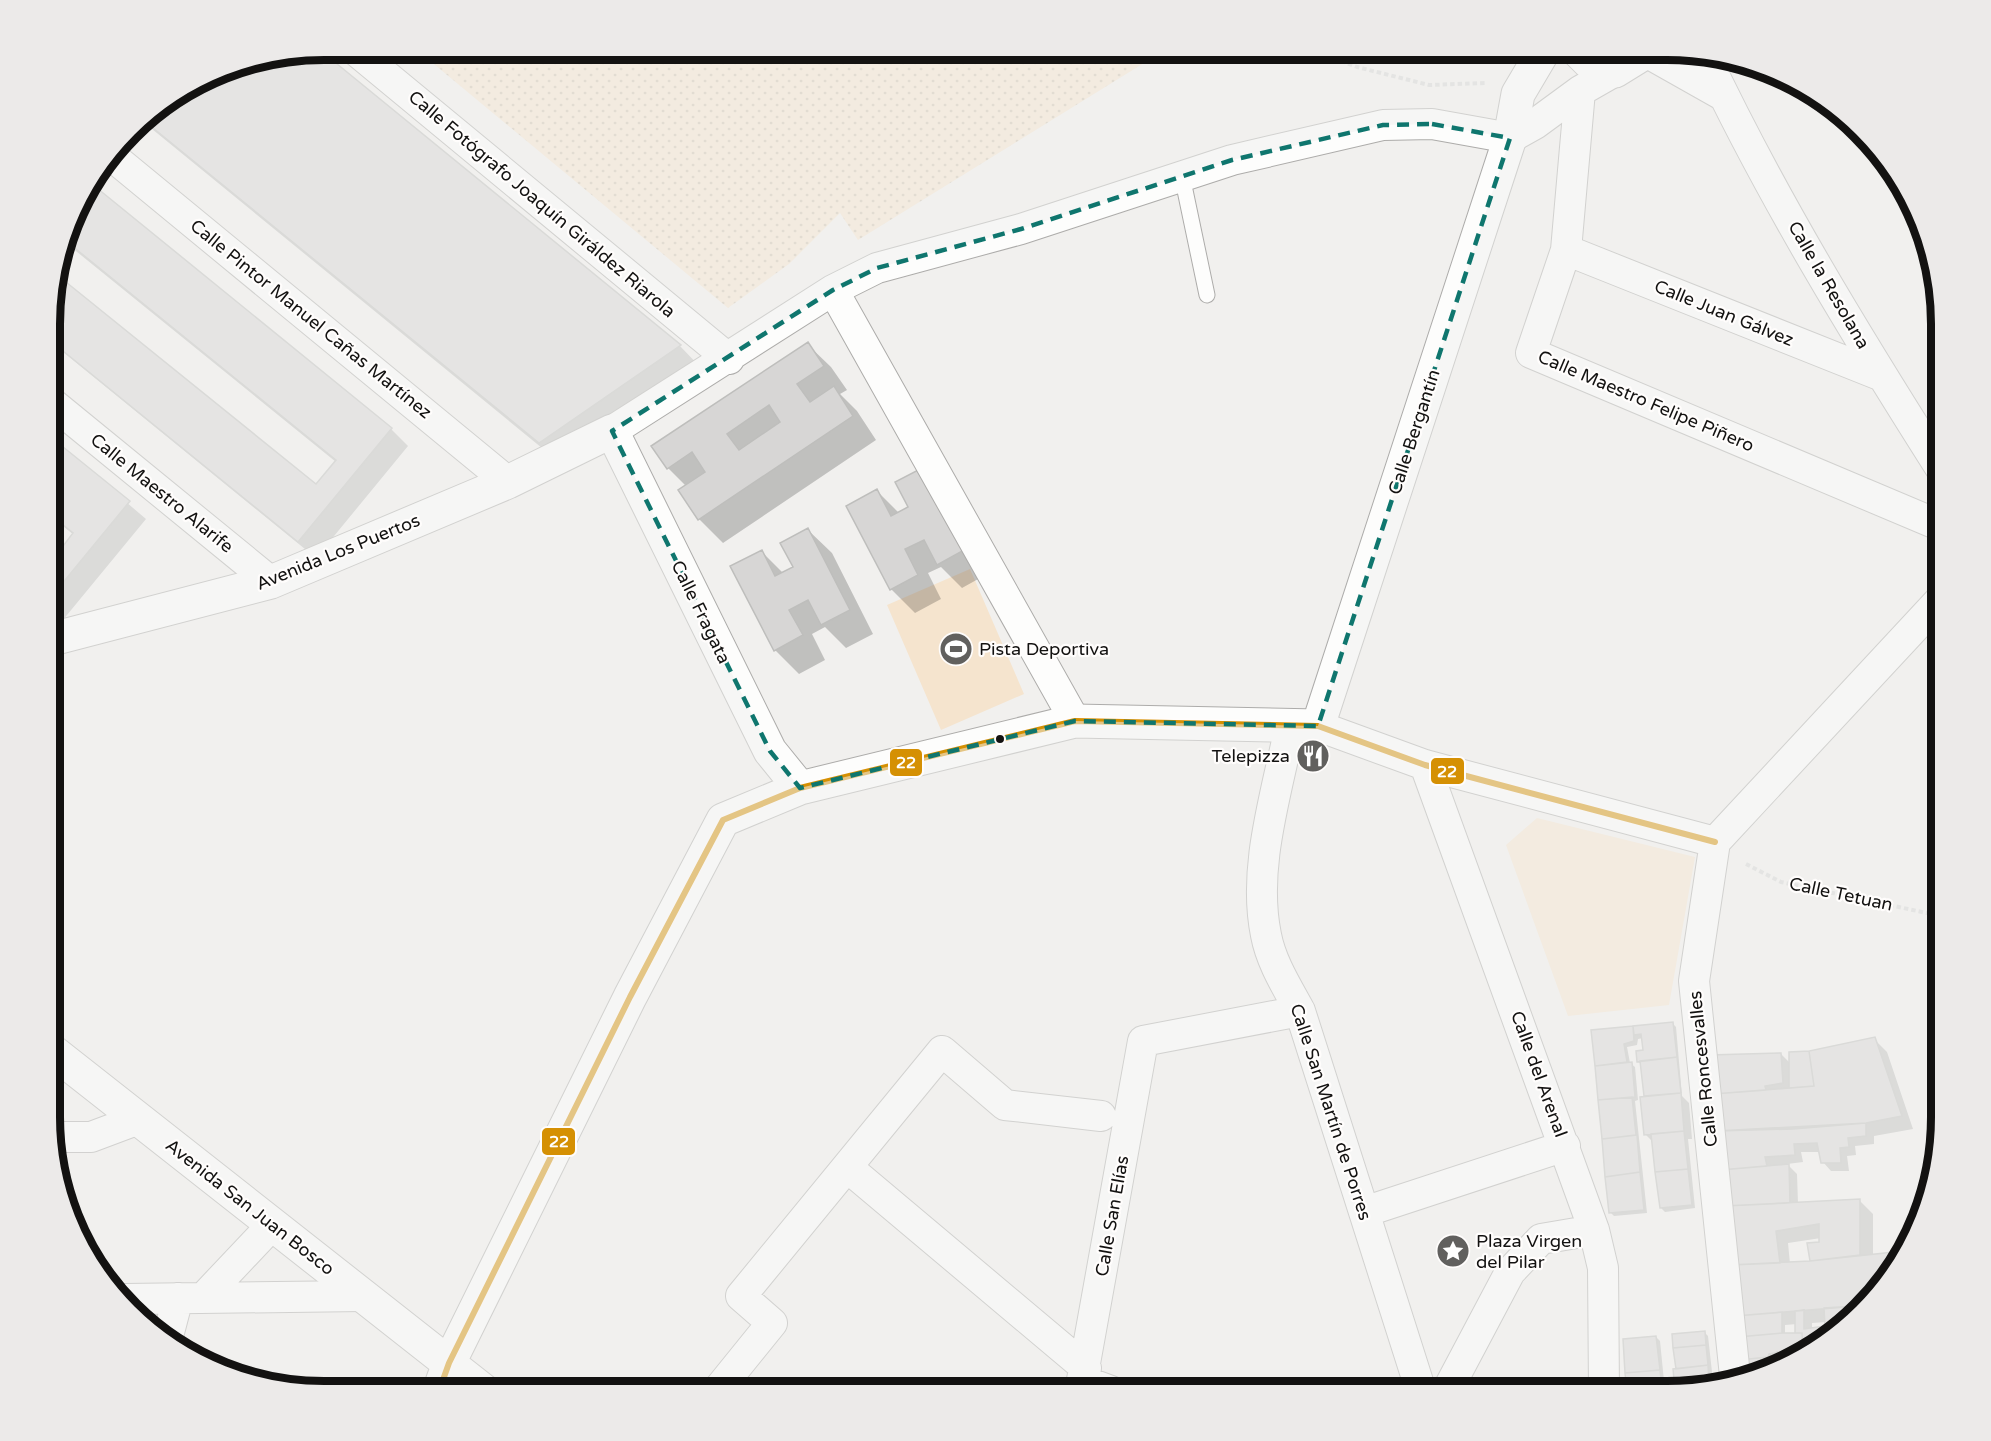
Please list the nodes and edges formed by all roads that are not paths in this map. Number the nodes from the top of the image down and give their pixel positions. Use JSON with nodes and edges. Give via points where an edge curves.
{"nodes":[{"id":1,"x":367,"y":60,"type":"edge"},
{"id":2,"x":1538,"y":60,"type":"edge"},
{"id":3,"x":1587,"y":60,"type":"edge"},
{"id":4,"x":1633,"y":60,"type":"edge"},
{"id":5,"x":1663,"y":60,"type":"edge"},
{"id":6,"x":1708,"y":63,"type":"edge"},
{"id":7,"x":1615,"y":71,"type":"junction"},
{"id":8,"x":1580,"y":90,"type":"junction"},
{"id":9,"x":1724,"y":96,"type":"junction"},
{"id":10,"x":1510,"y":138,"type":"junction"},
{"id":11,"x":117,"y":160,"type":"edge"},
{"id":12,"x":1182,"y":176,"type":"junction"},
{"id":13,"x":1566,"y":250,"type":"junction"},
{"id":14,"x":833,"y":290,"type":"junction"},
{"id":15,"x":1207,"y":295,"type":"dead end"},
{"id":16,"x":729,"y":359,"type":"junction"},
{"id":17,"x":1882,"y":376,"type":"junction"},
{"id":18,"x":60,"y":410,"type":"edge"},
{"id":19,"x":612,"y":431,"type":"junction"},
{"id":20,"x":1931,"y":453,"type":"edge"},
{"id":21,"x":508,"y":482,"type":"junction"},
{"id":22,"x":1931,"y":522,"type":"edge"},
{"id":23,"x":271,"y":582,"type":"junction"},
{"id":24,"x":1931,"y":610,"type":"edge"},
{"id":25,"x":60,"y":637,"type":"edge"},
{"id":26,"x":1075,"y":721,"type":"junction"},
{"id":27,"x":1304,"y":726,"type":"junction"},
{"id":28,"x":1425,"y":765,"type":"junction"},
{"id":29,"x":800,"y":788,"type":"junction"},
{"id":30,"x":1715,"y":842,"type":"junction"},
{"id":31,"x":1300,"y":1011,"type":"junction"},
{"id":32,"x":60,"y":1057,"type":"edge"},
{"id":33,"x":1101,"y":1116,"type":"dead end"},
{"id":34,"x":139,"y":1119,"type":"junction"},
{"id":35,"x":61,"y":1137,"type":"edge"},
{"id":36,"x":1565,"y":1146,"type":"junction"},
{"id":37,"x":847,"y":1167,"type":"junction"},
{"id":38,"x":1364,"y":1212,"type":"junction"},
{"id":39,"x":273,"y":1224,"type":"junction"},
{"id":40,"x":1594,"y":1230,"type":"junction"},
{"id":41,"x":363,"y":1296,"type":"junction"},
{"id":42,"x":192,"y":1297,"type":"junction"},
{"id":43,"x":133,"y":1299,"type":"edge"},
{"id":44,"x":172,"y":1332,"type":"edge"},
{"id":45,"x":1735,"y":1372,"type":"edge"},
{"id":46,"x":444,"y":1377,"type":"edge"},
{"id":47,"x":725,"y":1381,"type":"edge"},
{"id":48,"x":1088,"y":1381,"type":"edge"},
{"id":49,"x":1090,"y":1381,"type":"edge"},
{"id":50,"x":1418,"y":1381,"type":"edge"},
{"id":51,"x":1452,"y":1381,"type":"edge"},
{"id":52,"x":1604,"y":1381,"type":"edge"}],
"edges":[{"from":1,"to":16,"type":"street","name":"Calle Fotógrafo Joaquín Giráldez Riarola"},
{"from":2,"to":10,"type":"street","name":"Calle Bergantín","via":[[1518,94]]},
{"from":3,"to":7,"type":"street"},
{"from":4,"to":7,"type":"street"},
{"from":5,"to":9,"type":"street"},
{"from":6,"to":9,"type":"street","name":"Calle la Resolana"},
{"from":7,"to":8,"type":"street"},
{"from":8,"to":10,"type":"street"},
{"from":8,"to":13,"type":"street","name":"Calle Maestro Felipe Piñero"},
{"from":9,"to":17,"type":"street","name":"Calle la Resolana"},
{"from":10,"to":12,"type":"street","via":[[1432,124],[1383,124]]},
{"from":10,"to":27,"type":"street","name":"Calle Bergantín"},
{"from":11,"to":21,"type":"street","name":"Calle Pintor Manuel Cañas Martínez"},
{"from":12,"to":14,"type":"street","via":[[1020,229],[878,268]]},
{"from":12,"to":15,"type":"lane"},
{"from":13,"to":17,"type":"street","name":"Calle Juan Gálvez"},
{"from":13,"to":22,"type":"street","name":"Calle Maestro Felipe Piñero","via":[[1531,353]]},
{"from":14,"to":16,"type":"street"},
{"from":14,"to":26,"type":"street"},
{"from":16,"to":19,"type":"street"},
{"from":17,"to":20,"type":"street","name":"Calle la Resolana"},
{"from":18,"to":23,"type":"street","name":"Calle Maestro Alarife"},
{"from":19,"to":21,"type":"street","name":"Avenida Los Puertos"},
{"from":19,"to":29,"type":"street","name":"Calle Fragata","via":[[770,751]]},
{"from":21,"to":23,"type":"street","name":"Avenida Los Puertos"},
{"from":23,"to":25,"type":"street","name":"Avenida Los Puertos"},
{"from":24,"to":30,"type":"street"},
{"from":26,"to":27,"type":"street"},
{"from":26,"to":29,"type":"street"},
{"from":27,"to":28,"type":"street"},
{"from":27,"to":31,"type":"street","name":"Calle San Martín de Porres","via":[[1262,866],[1266,936]]},
{"from":28,"to":30,"type":"street"},
{"from":28,"to":36,"type":"street","name":"Calle del Arenal"},
{"from":29,"to":46,"type":"street","via":[[723,820],[630,997]]},
{"from":30,"to":45,"type":"street","name":"Calle Roncesvalles","via":[[1694,981]]},
{"from":31,"to":38,"type":"street","name":"Calle San Martín de Porres"},
{"from":31,"to":49,"type":"street","name":"Calle San Elías","via":[[1143,1041]]},
{"from":32,"to":34,"type":"street","name":"Avenida San Juan Bosco"},
{"from":33,"to":37,"type":"street","via":[[1005,1105],[942,1051]]},
{"from":34,"to":35,"type":"street","via":[[91,1137]]},
{"from":34,"to":39,"type":"street","name":"Avenida San Juan Bosco"},
{"from":36,"to":38,"type":"street"},
{"from":36,"to":40,"type":"street","name":"Calle del Arenal"},
{"from":37,"to":47,"type":"street","via":[[741,1296],[771,1323]]},
{"from":37,"to":48,"type":"street"},
{"from":38,"to":50,"type":"street","name":"Calle San Martín de Porres"},
{"from":39,"to":41,"type":"street","name":"Avenida San Juan Bosco"},
{"from":39,"to":42,"type":"street"},
{"from":40,"to":51,"type":"street","via":[[1541,1239],[1510,1272]]},
{"from":40,"to":52,"type":"street","name":"Calle del Arenal","via":[[1602,1268]]},
{"from":41,"to":42,"type":"street"},
{"from":41,"to":46,"type":"street","name":"Avenida San Juan Bosco"},
{"from":42,"to":43,"type":"street"},
{"from":42,"to":44,"type":"street"}]}
